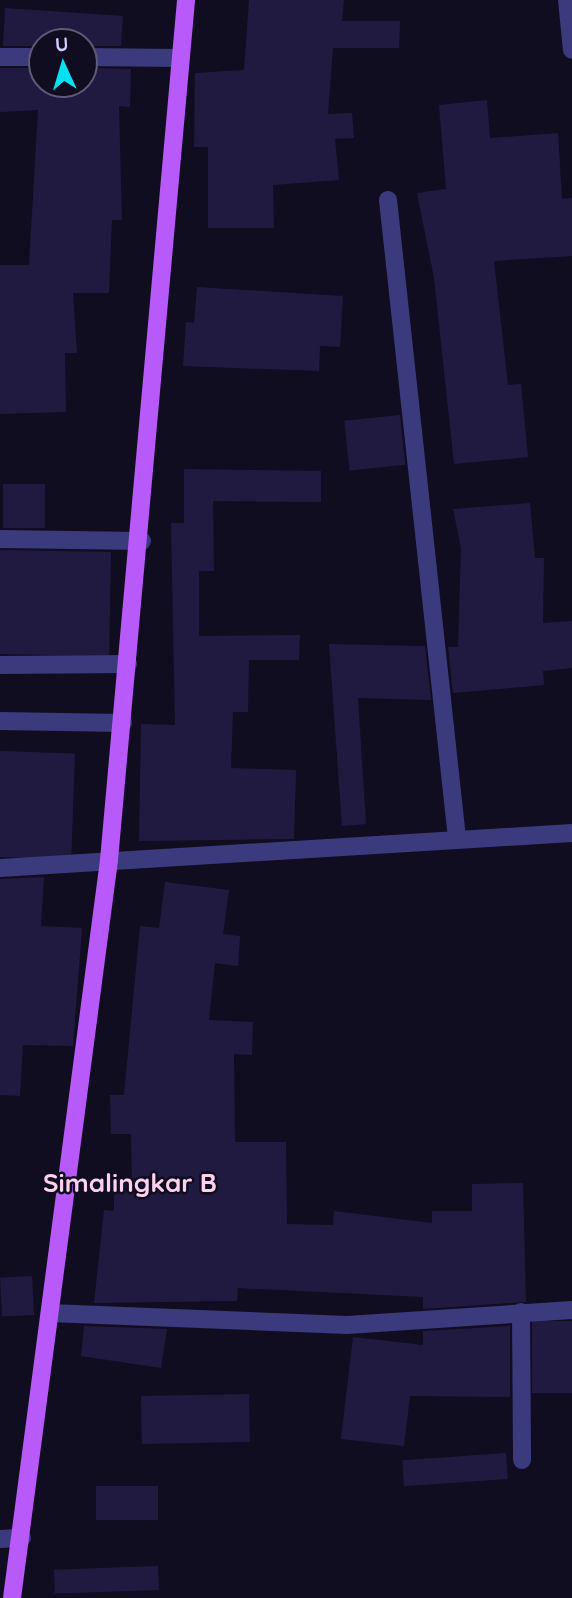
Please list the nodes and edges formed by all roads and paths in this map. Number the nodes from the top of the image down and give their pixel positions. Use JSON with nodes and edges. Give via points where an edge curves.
{"nodes":[{"id":1,"x":186,"y":0,"type":"edge"},
{"id":2,"x":567,"y":0,"type":"edge"},
{"id":3,"x":572,"y":50,"type":"edge"},
{"id":4,"x":0,"y":57,"type":"edge"},
{"id":5,"x":28,"y":57,"type":"edge"},
{"id":6,"x":98,"y":57,"type":"edge"},
{"id":7,"x":177,"y":58,"type":"junction"},
{"id":8,"x":388,"y":200,"type":"dead end"},
{"id":9,"x":0,"y":539,"type":"edge"},
{"id":10,"x":142,"y":541,"type":"junction"},
{"id":11,"x":128,"y":664,"type":"junction"},
{"id":12,"x":0,"y":665,"type":"edge"},
{"id":13,"x":0,"y":721,"type":"edge"},
{"id":14,"x":123,"y":723,"type":"junction"},
{"id":15,"x":572,"y":832,"type":"edge"},
{"id":16,"x":457,"y":838,"type":"junction"},
{"id":17,"x":109,"y":860,"type":"junction"},
{"id":18,"x":0,"y":868,"type":"edge"},
{"id":19,"x":572,"y":1310,"type":"edge"},
{"id":20,"x":521,"y":1312,"type":"junction"},
{"id":21,"x":50,"y":1313,"type":"junction"},
{"id":22,"x":522,"y":1460,"type":"dead end"},
{"id":23,"x":22,"y":1538,"type":"junction"},
{"id":24,"x":0,"y":1539,"type":"edge"},
{"id":25,"x":12,"y":1598,"type":"edge"}],
"edges":[{"from":1,"to":7,"type":"main road"},
{"from":2,"to":3,"type":"street"},
{"from":4,"to":5,"type":"street"},
{"from":6,"to":7,"type":"street"},
{"from":7,"to":10,"type":"main road"},
{"from":8,"to":16,"type":"street"},
{"from":9,"to":10,"type":"street"},
{"from":10,"to":11,"type":"main road"},
{"from":11,"to":12,"type":"street"},
{"from":11,"to":14,"type":"main road"},
{"from":13,"to":14,"type":"street"},
{"from":14,"to":17,"type":"main road"},
{"from":15,"to":16,"type":"street"},
{"from":16,"to":17,"type":"street"},
{"from":17,"to":18,"type":"street"},
{"from":17,"to":21,"type":"main road"},
{"from":19,"to":20,"type":"street"},
{"from":20,"to":21,"type":"street","via":[[347,1325]]},
{"from":20,"to":22,"type":"street"},
{"from":21,"to":23,"type":"main road"},
{"from":23,"to":24,"type":"street"},
{"from":23,"to":25,"type":"main road"}]}
